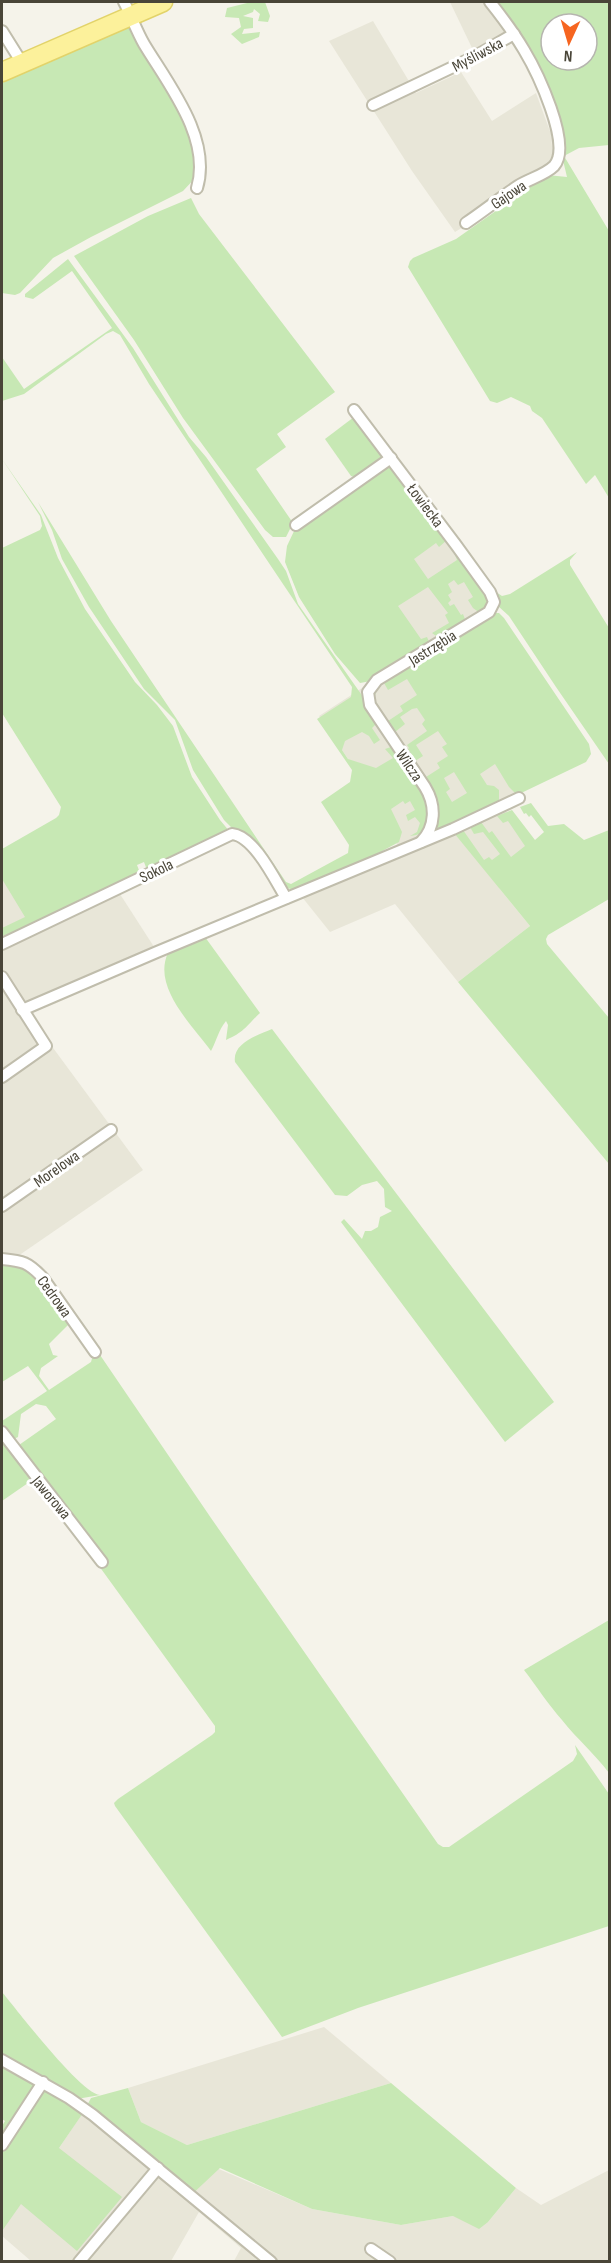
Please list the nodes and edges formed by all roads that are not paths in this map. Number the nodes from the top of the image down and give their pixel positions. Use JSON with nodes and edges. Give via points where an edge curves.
{"nodes":[{"id":1,"x":163,"y":2,"type":"edge"},
{"id":2,"x":490,"y":2,"type":"edge"},
{"id":3,"x":127,"y":8,"type":"edge"},
{"id":4,"x":2,"y":31,"type":"edge"},
{"id":5,"x":514,"y":34,"type":"junction"},
{"id":6,"x":22,"y":63,"type":"junction"},
{"id":7,"x":2,"y":72,"type":"edge"},
{"id":8,"x":373,"y":105,"type":"dead end"},
{"id":9,"x":552,"y":168,"type":"joint"},
{"id":10,"x":197,"y":188,"type":"dead end"},
{"id":11,"x":466,"y":223,"type":"dead end"},
{"id":12,"x":354,"y":410,"type":"dead end"},
{"id":13,"x":391,"y":458,"type":"junction"},
{"id":14,"x":296,"y":525,"type":"dead end"},
{"id":15,"x":494,"y":602,"type":"joint"},
{"id":16,"x":368,"y":692,"type":"joint"},
{"id":17,"x":519,"y":798,"type":"dead end"},
{"id":18,"x":420,"y":842,"type":"junction"},
{"id":19,"x":288,"y":897,"type":"junction"},
{"id":20,"x":2,"y":944,"type":"edge"},
{"id":21,"x":2,"y":977,"type":"edge"},
{"id":22,"x":22,"y":1010,"type":"junction"},
{"id":23,"x":2,"y":1077,"type":"edge"},
{"id":24,"x":111,"y":1130,"type":"dead end"},
{"id":25,"x":2,"y":1206,"type":"edge"},
{"id":26,"x":2,"y":1258,"type":"edge"},
{"id":27,"x":95,"y":1352,"type":"dead end"},
{"id":28,"x":2,"y":1432,"type":"edge"},
{"id":29,"x":102,"y":1562,"type":"dead end"},
{"id":30,"x":2,"y":2060,"type":"edge"},
{"id":31,"x":43,"y":2082,"type":"junction"},
{"id":32,"x":2,"y":2145,"type":"edge"},
{"id":33,"x":158,"y":2168,"type":"junction"},
{"id":34,"x":371,"y":2249,"type":"dead end"},
{"id":35,"x":79,"y":2262,"type":"edge"},
{"id":36,"x":271,"y":2262,"type":"edge"},
{"id":37,"x":390,"y":2262,"type":"edge"}],
"edges":[{"from":1,"to":3,"type":"main road"},
{"from":2,"to":5,"type":"street"},
{"from":3,"to":6,"type":"main road"},
{"from":3,"to":10,"type":"street","via":[[194,135],[201,162]]},
{"from":4,"to":6,"type":"street"},
{"from":5,"to":8,"type":"street","name":"Myśliwska"},
{"from":5,"to":9,"type":"street","name":"Myśliwska","via":[[552,113],[559,152]]},
{"from":6,"to":7,"type":"main road"},
{"from":9,"to":11,"type":"street","name":"Gajowa","via":[[519,185]]},
{"from":12,"to":13,"type":"street","name":"Łowiecka"},
{"from":13,"to":14,"type":"street"},
{"from":13,"to":15,"type":"street","name":"Łowiecka"},
{"from":15,"to":16,"type":"street","name":"Jastrzębia","via":[[489,612],[377,680]]},
{"from":16,"to":18,"type":"street","name":"Wilcza","via":[[370,705],[431,799],[432,823]]},
{"from":17,"to":18,"type":"street"},
{"from":18,"to":19,"type":"street"},
{"from":19,"to":20,"type":"street","name":"Sokola","via":[[252,845],[232,834]]},
{"from":19,"to":22,"type":"street"},
{"from":21,"to":22,"type":"street"},
{"from":22,"to":23,"type":"street","via":[[46,1046]]},
{"from":24,"to":25,"type":"street","name":"Morelowa"},
{"from":26,"to":27,"type":"street","name":"Cedrowa","via":[[24,1262],[35,1269]]},
{"from":28,"to":29,"type":"street","name":"Jaworowa"},
{"from":30,"to":31,"type":"street"},
{"from":31,"to":32,"type":"street"},
{"from":31,"to":33,"type":"street"},
{"from":33,"to":35,"type":"street"},
{"from":33,"to":36,"type":"street"},
{"from":34,"to":37,"type":"street"}]}
